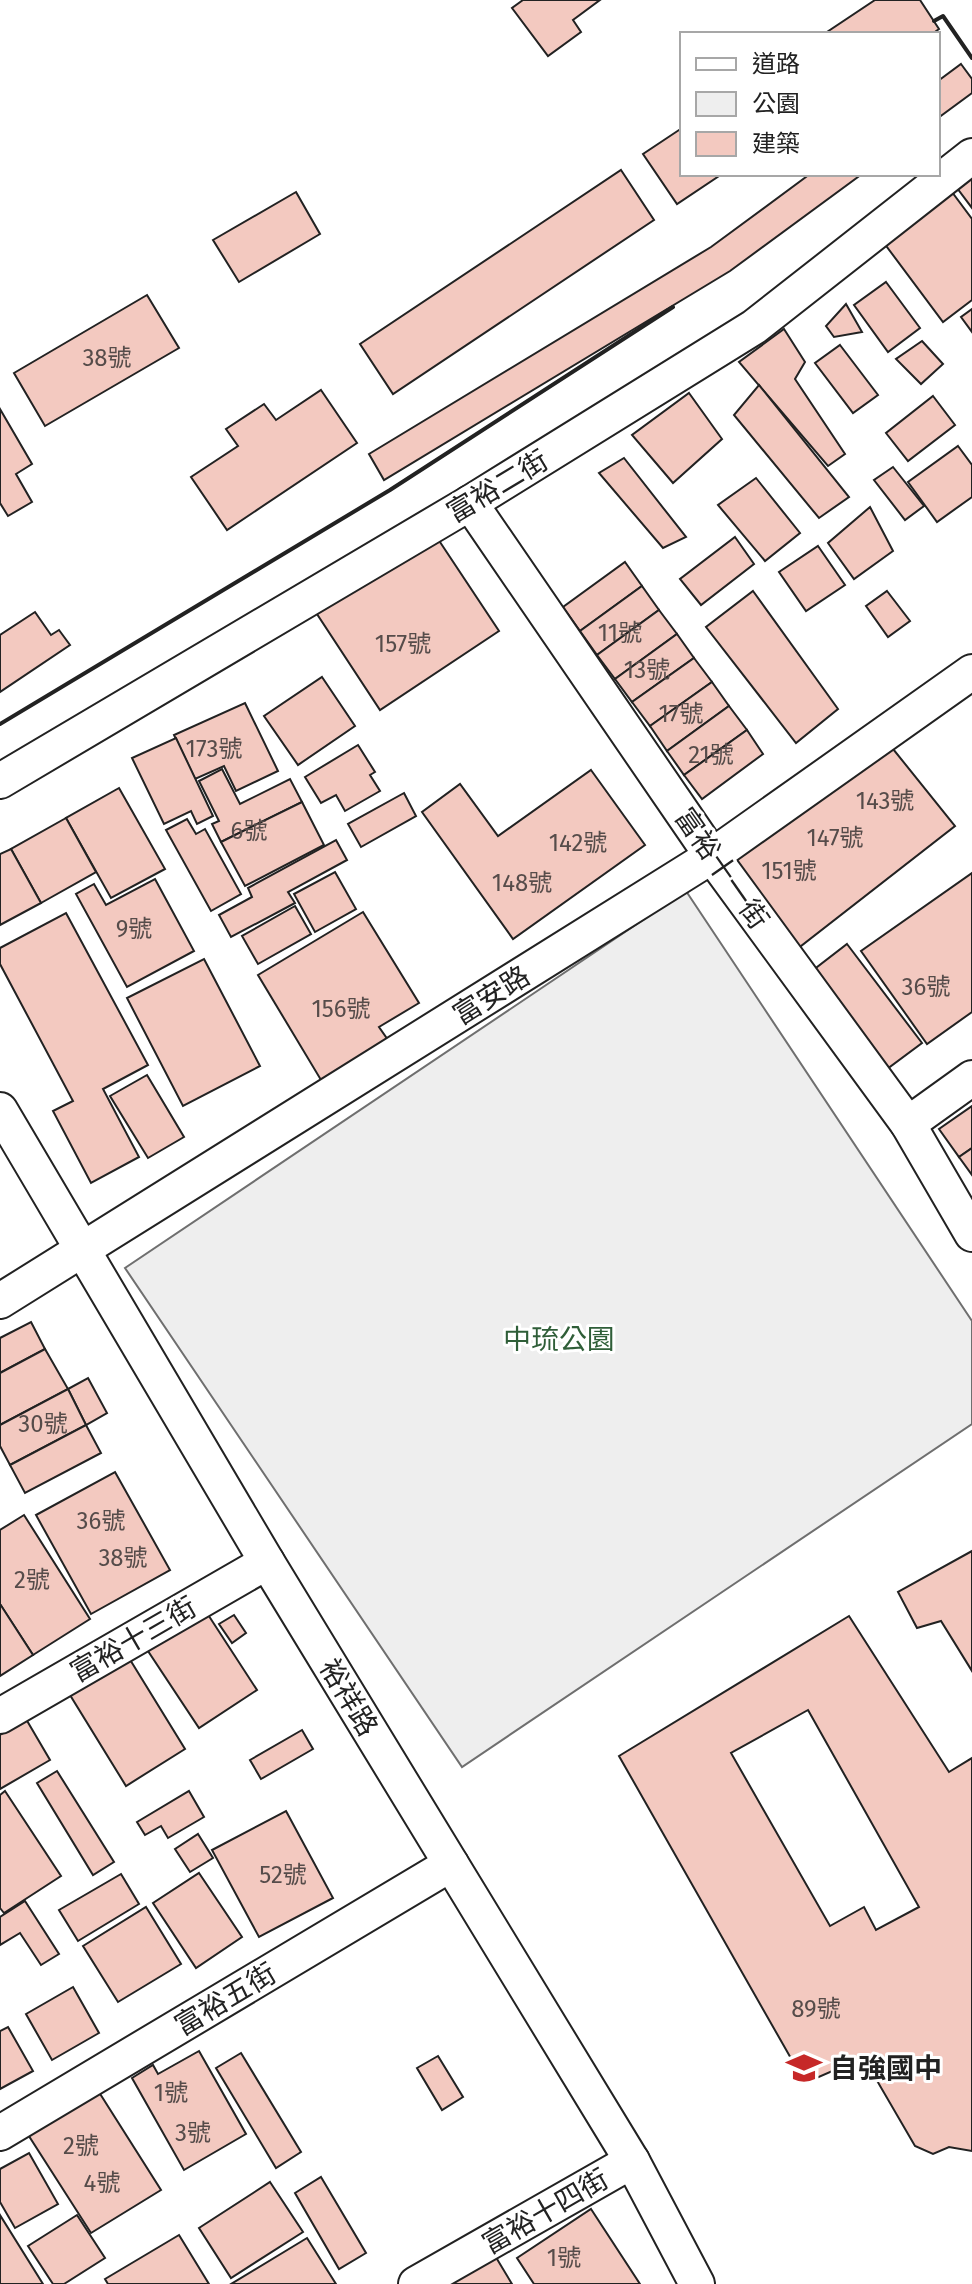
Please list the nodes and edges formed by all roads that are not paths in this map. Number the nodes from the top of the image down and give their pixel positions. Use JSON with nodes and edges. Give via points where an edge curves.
{"nodes":[{"id":1,"x":972,"y":156,"type":"edge"},
{"id":2,"x":470,"y":503,"type":"junction"},
{"id":3,"x":972,"y":672,"type":"edge"},
{"id":4,"x":0,"y":781,"type":"edge"},
{"id":5,"x":712,"y":856,"type":"junction"},
{"id":6,"x":972,"y":1078,"type":"edge"},
{"id":7,"x":0,"y":1110,"type":"edge"},
{"id":8,"x":908,"y":1124,"type":"junction"},
{"id":9,"x":972,"y":1234,"type":"edge"},
{"id":10,"x":83,"y":1252,"type":"junction"},
{"id":11,"x":0,"y":1301,"type":"edge"},
{"id":12,"x":267,"y":1562,"type":"junction"},
{"id":13,"x":0,"y":1716,"type":"edge"},
{"id":14,"x":451,"y":1864,"type":"junction"},
{"id":15,"x":0,"y":2133,"type":"edge"},
{"id":16,"x":632,"y":2161,"type":"junction"},
{"id":17,"x":416,"y":2284,"type":"edge"},
{"id":18,"x":697,"y":2284,"type":"edge"}],
"edges":[{"from":1,"to":2,"type":"street","name":"富裕二街","via":[[754,327]]},
{"from":2,"to":4,"type":"street","name":"富裕二街"},
{"from":2,"to":5,"type":"street","name":"富裕十一街"},
{"from":3,"to":5,"type":"street","name":"富安路"},
{"from":5,"to":8,"type":"street","name":"富裕十一街"},
{"from":5,"to":10,"type":"street","name":"富安路"},
{"from":6,"to":8,"type":"street"},
{"from":7,"to":10,"type":"street","name":"裕祥路"},
{"from":8,"to":9,"type":"street","name":"富裕十一街"},
{"from":10,"to":11,"type":"street","name":"富安路"},
{"from":10,"to":12,"type":"street","name":"裕祥路"},
{"from":12,"to":13,"type":"street","name":"富裕十三街"},
{"from":12,"to":14,"type":"street","name":"裕祥路"},
{"from":14,"to":15,"type":"street","name":"富裕五街"},
{"from":14,"to":16,"type":"street","name":"裕祥路"},
{"from":16,"to":17,"type":"street","name":"富裕十四街"},
{"from":16,"to":18,"type":"street","name":"裕祥路"}]}
